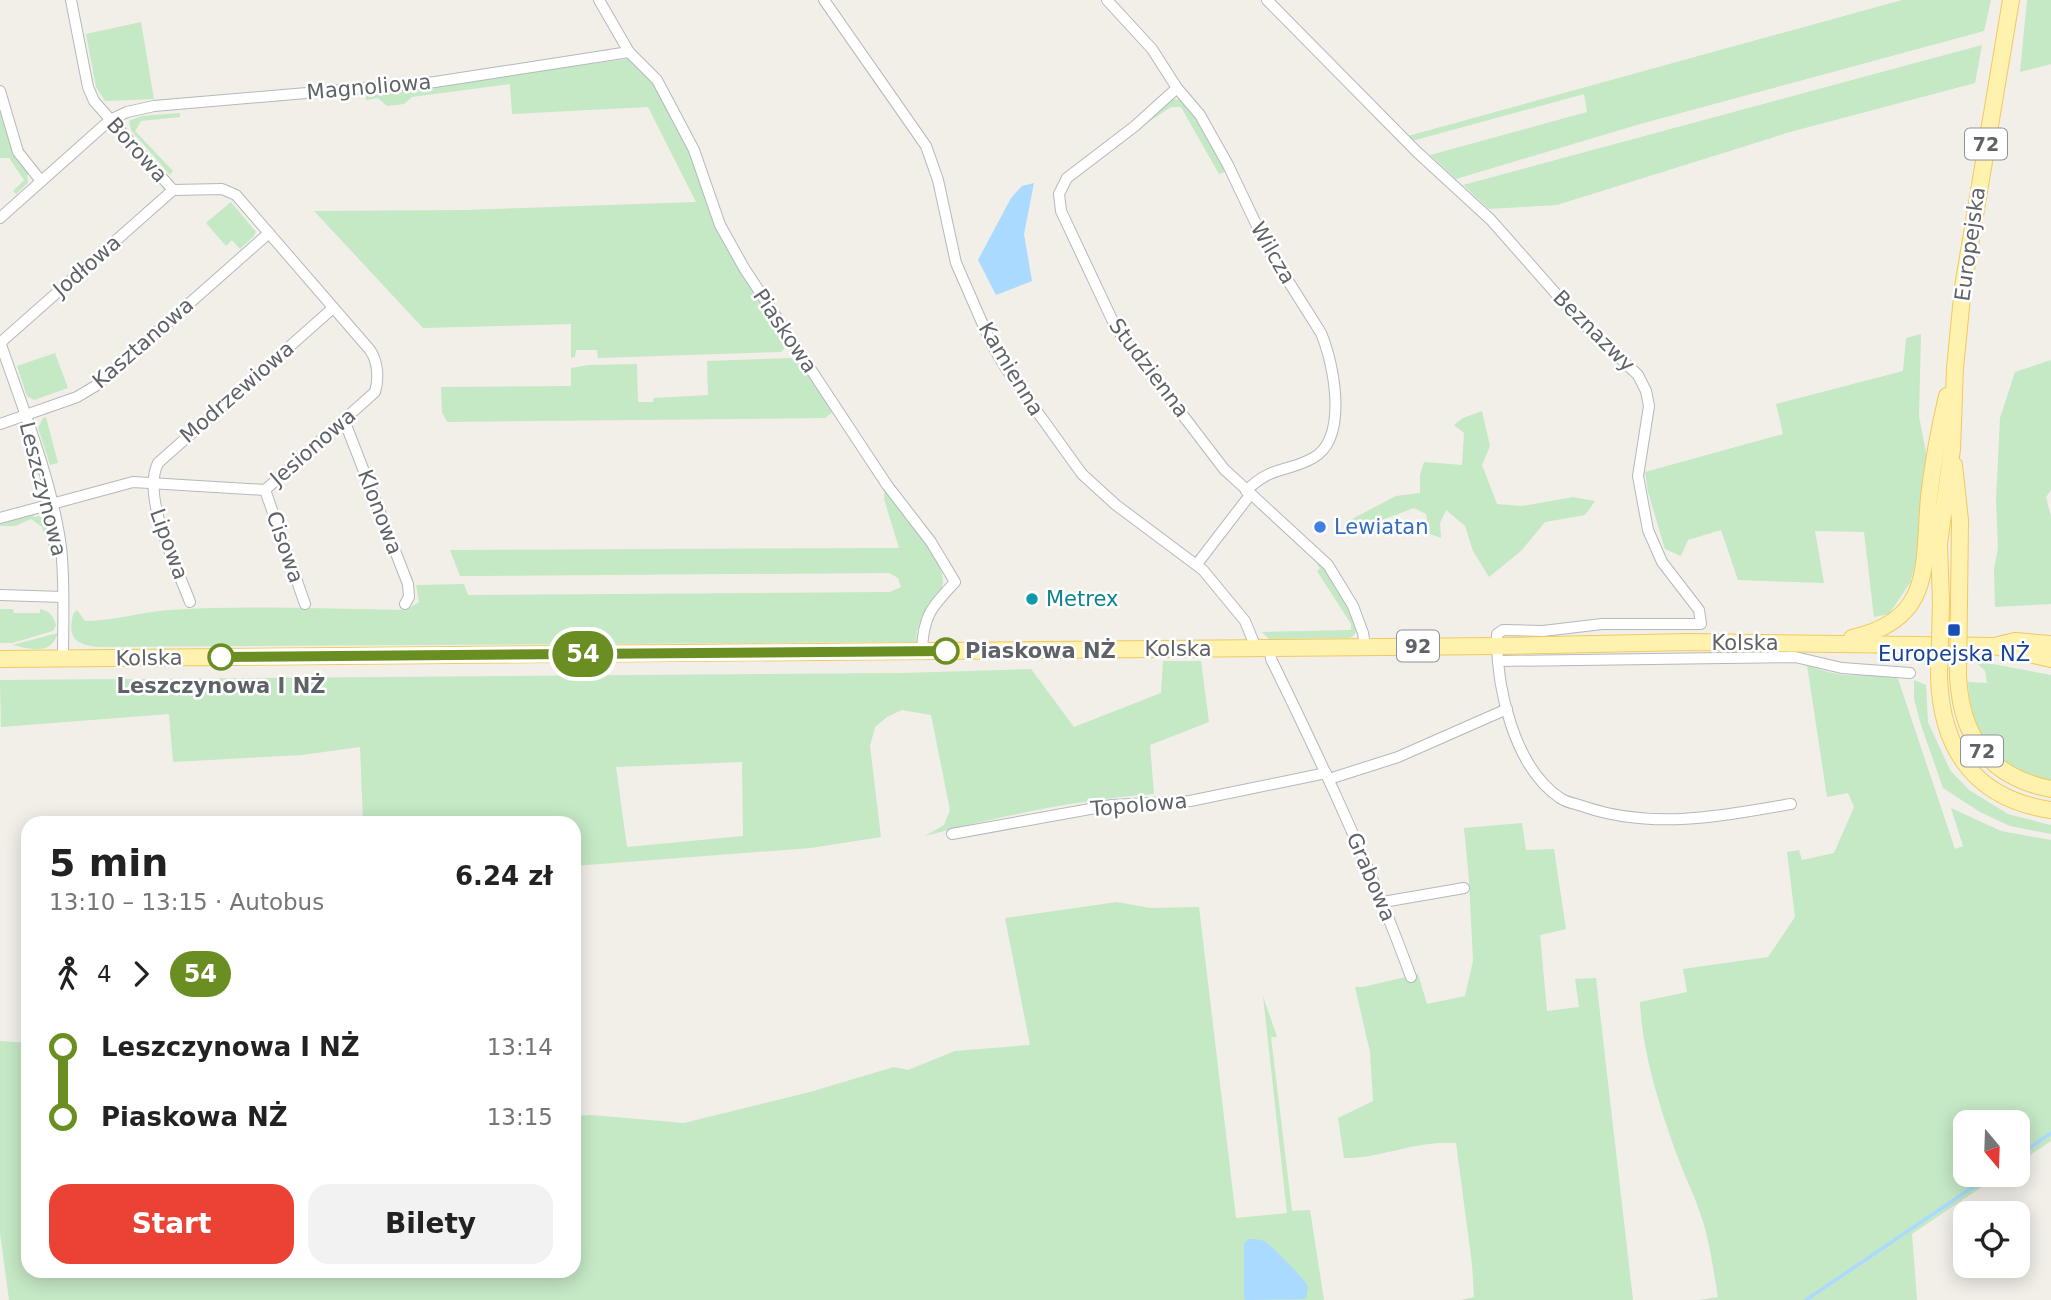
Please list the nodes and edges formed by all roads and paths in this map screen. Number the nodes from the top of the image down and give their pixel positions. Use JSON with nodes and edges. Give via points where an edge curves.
{"nodes":[{"id":1,"x":71,"y":0,"type":"edge"},
{"id":2,"x":599,"y":0,"type":"edge"},
{"id":3,"x":824,"y":0,"type":"edge"},
{"id":4,"x":1107,"y":0,"type":"edge"},
{"id":5,"x":1267,"y":0,"type":"edge"},
{"id":6,"x":2011,"y":0,"type":"edge"},
{"id":7,"x":629,"y":52,"type":"junction"},
{"id":8,"x":1177,"y":88,"type":"junction"},
{"id":9,"x":0,"y":91,"type":"edge"},
{"id":10,"x":110,"y":120,"type":"junction"},
{"id":11,"x":41,"y":181,"type":"junction"},
{"id":12,"x":173,"y":190,"type":"junction"},
{"id":13,"x":0,"y":218,"type":"edge"},
{"id":14,"x":269,"y":233,"type":"junction"},
{"id":15,"x":333,"y":308,"type":"junction"},
{"id":16,"x":0,"y":342,"type":"edge"},
{"id":17,"x":1956,"y":359,"type":"junction"},
{"id":18,"x":25,"y":415,"type":"junction"},
{"id":19,"x":344,"y":420,"type":"junction"},
{"id":20,"x":0,"y":424,"type":"edge"},
{"id":21,"x":1952,"y":449,"type":"junction"},
{"id":22,"x":152,"y":484,"type":"junction"},
{"id":23,"x":265,"y":490,"type":"junction"},
{"id":24,"x":1248,"y":493,"type":"junction"},
{"id":25,"x":51,"y":503,"type":"junction"},
{"id":26,"x":0,"y":518,"type":"edge"},
{"id":27,"x":1197,"y":565,"type":"junction"},
{"id":28,"x":0,"y":595,"type":"edge"},
{"id":29,"x":63,"y":597,"type":"junction"},
{"id":30,"x":190,"y":602,"type":"dead end"},
{"id":31,"x":305,"y":604,"type":"dead end"},
{"id":32,"x":405,"y":604,"type":"dead end"},
{"id":33,"x":1822,"y":644,"type":"junction"},
{"id":34,"x":2051,"y":644,"type":"edge"},
{"id":35,"x":1365,"y":646,"type":"junction"},
{"id":36,"x":1994,"y":646,"type":"junction"},
{"id":37,"x":1263,"y":648,"type":"junction"},
{"id":38,"x":922,"y":651,"type":"junction"},
{"id":39,"x":1497,"y":654,"type":"junction"},
{"id":40,"x":0,"y":659,"type":"edge"},
{"id":41,"x":63,"y":659,"type":"junction"},
{"id":42,"x":2051,"y":659,"type":"edge"},
{"id":43,"x":1910,"y":673,"type":"dead end"},
{"id":44,"x":1507,"y":709,"type":"junction"},
{"id":45,"x":1327,"y":776,"type":"junction"},
{"id":46,"x":2051,"y":789,"type":"edge"},
{"id":47,"x":1791,"y":804,"type":"dead end"},
{"id":48,"x":2051,"y":810,"type":"edge"},
{"id":49,"x":952,"y":834,"type":"dead end"},
{"id":50,"x":1464,"y":888,"type":"dead end"},
{"id":51,"x":1383,"y":902,"type":"junction"},
{"id":52,"x":1411,"y":977,"type":"dead end"}],
"edges":[{"from":1,"to":10,"type":"street","name":"Borowa","via":[[88,87]]},
{"from":2,"to":7,"type":"street","name":"Piaskowa"},
{"from":3,"to":27,"type":"street","name":"Kamienna","via":[[926,146],[938,180],[953,256],[1005,367],[1088,481]]},
{"from":4,"to":8,"type":"street","name":"Wilcza","via":[[1152,49]]},
{"from":5,"to":39,"type":"street","name":"Beznazwy","via":[[1491,220],[1581,322],[1629,365],[1646,391],[1649,412],[1637,476],[1641,500],[1656,550],[1699,610],[1701,624],[1503,630],[1497,635]]},
{"from":6,"to":17,"type":"main road","name":"Europejska","number":"72","via":[[1966,261]]},
{"from":7,"to":10,"type":"street","name":"Magnoliowa","via":[[435,82],[148,107]]},
{"from":7,"to":38,"type":"street","name":"Piaskowa","via":[[657,80],[694,150],[720,225],[744,268],[955,582],[928,614]]},
{"from":8,"to":24,"type":"street","name":"Wilcza","via":[[1216,142],[1268,249],[1321,333],[1330,358],[1335,396],[1326,448],[1305,462],[1264,475]]},
{"from":8,"to":24,"type":"street","name":"Studzienna","via":[[1066,178],[1059,202],[1116,328],[1224,469]]},
{"from":9,"to":11,"type":"street","via":[[18,152]]},
{"from":10,"to":11,"type":"street"},
{"from":10,"to":12,"type":"street","name":"Borowa"},
{"from":11,"to":13,"type":"street"},
{"from":12,"to":14,"type":"street","name":"Borowa","via":[[231,192]]},
{"from":12,"to":16,"type":"street","name":"Jodłowa"},
{"from":14,"to":15,"type":"street","name":"Jesionowa"},
{"from":14,"to":18,"type":"street","name":"Kasztanowa","via":[[97,385]]},
{"from":15,"to":19,"type":"street","name":"Jesionowa","via":[[377,364],[375,392]]},
{"from":15,"to":22,"type":"street","name":"Modrzewiowa","via":[[160,459]]},
{"from":16,"to":18,"type":"street","name":"Leszczynowa"},
{"from":17,"to":21,"type":"main road","name":"Europejska","number":"72"},
{"from":17,"to":33,"type":"main road","number":"72","via":[[1934,456],[1923,567],[1915,596],[1901,616],[1884,628]]},
{"from":18,"to":20,"type":"street","name":"Kasztanowa"},
{"from":18,"to":25,"type":"street","name":"Leszczynowa"},
{"from":19,"to":23,"type":"street","name":"Jesionowa"},
{"from":19,"to":32,"type":"street","name":"Klonowa","via":[[408,584]]},
{"from":21,"to":46,"type":"main road","name":"Europejska","number":"72","bridge":true,"via":[[1959,509],[1959,701],[1967,726],[1992,762],[2011,776]]},
{"from":21,"to":48,"type":"main road","name":"Europejska","number":"72","bridge":true,"via":[[1939,544],[1939,676],[1945,725],[1969,769],[1993,789],[2010,799]]},
{"from":22,"to":23,"type":"street","name":"Jesionowa"},
{"from":22,"to":25,"type":"street","name":"Jesionowa","via":[[133,482]]},
{"from":22,"to":30,"type":"street","name":"Lipowa","via":[[153,502]]},
{"from":23,"to":31,"type":"street","name":"Cisowa"},
{"from":24,"to":27,"type":"street","name":"Wilcza"},
{"from":24,"to":35,"type":"street","name":"Studzienna","via":[[1328,565],[1353,606]]},
{"from":25,"to":26,"type":"street","name":"Jesionowa"},
{"from":25,"to":29,"type":"street","name":"Leszczynowa","via":[[61,546]]},
{"from":27,"to":37,"type":"street","name":"Kamienna"},
{"from":28,"to":29,"type":"street"},
{"from":29,"to":41,"type":"street","name":"Leszczynowa"},
{"from":33,"to":36,"type":"main road","name":"Kolska","number":"92"},
{"from":33,"to":39,"type":"main road","name":"Kolska","number":"92","via":[[1689,642]]},
{"from":34,"to":36,"type":"main road","number":"92","via":[[2015,641]]},
{"from":35,"to":37,"type":"main road","name":"Kolska","number":"92"},
{"from":35,"to":39,"type":"main road","name":"Kolska","number":"92"},
{"from":36,"to":42,"type":"main road","number":"92"},
{"from":37,"to":38,"type":"main road","name":"Kolska","number":"92"},
{"from":37,"to":45,"type":"street"},
{"from":38,"to":41,"type":"main road","name":"Kolska","number":"92"},
{"from":39,"to":43,"type":"street","via":[[1795,657],[1842,668]]},
{"from":39,"to":44,"type":"street"},
{"from":40,"to":41,"type":"main road","name":"Kolska","number":"92"},
{"from":44,"to":45,"type":"street","name":"Topolowa","via":[[1398,757]]},
{"from":44,"to":47,"type":"street","via":[[1516,738],[1535,772],[1561,799],[1596,811],[1651,821],[1681,820]]},
{"from":45,"to":49,"type":"street","name":"Topolowa","via":[[1190,801],[1112,805]]},
{"from":45,"to":51,"type":"street","name":"Grabowa"},
{"from":50,"to":51,"type":"street"},
{"from":51,"to":52,"type":"street","name":"Grabowa"}]}
